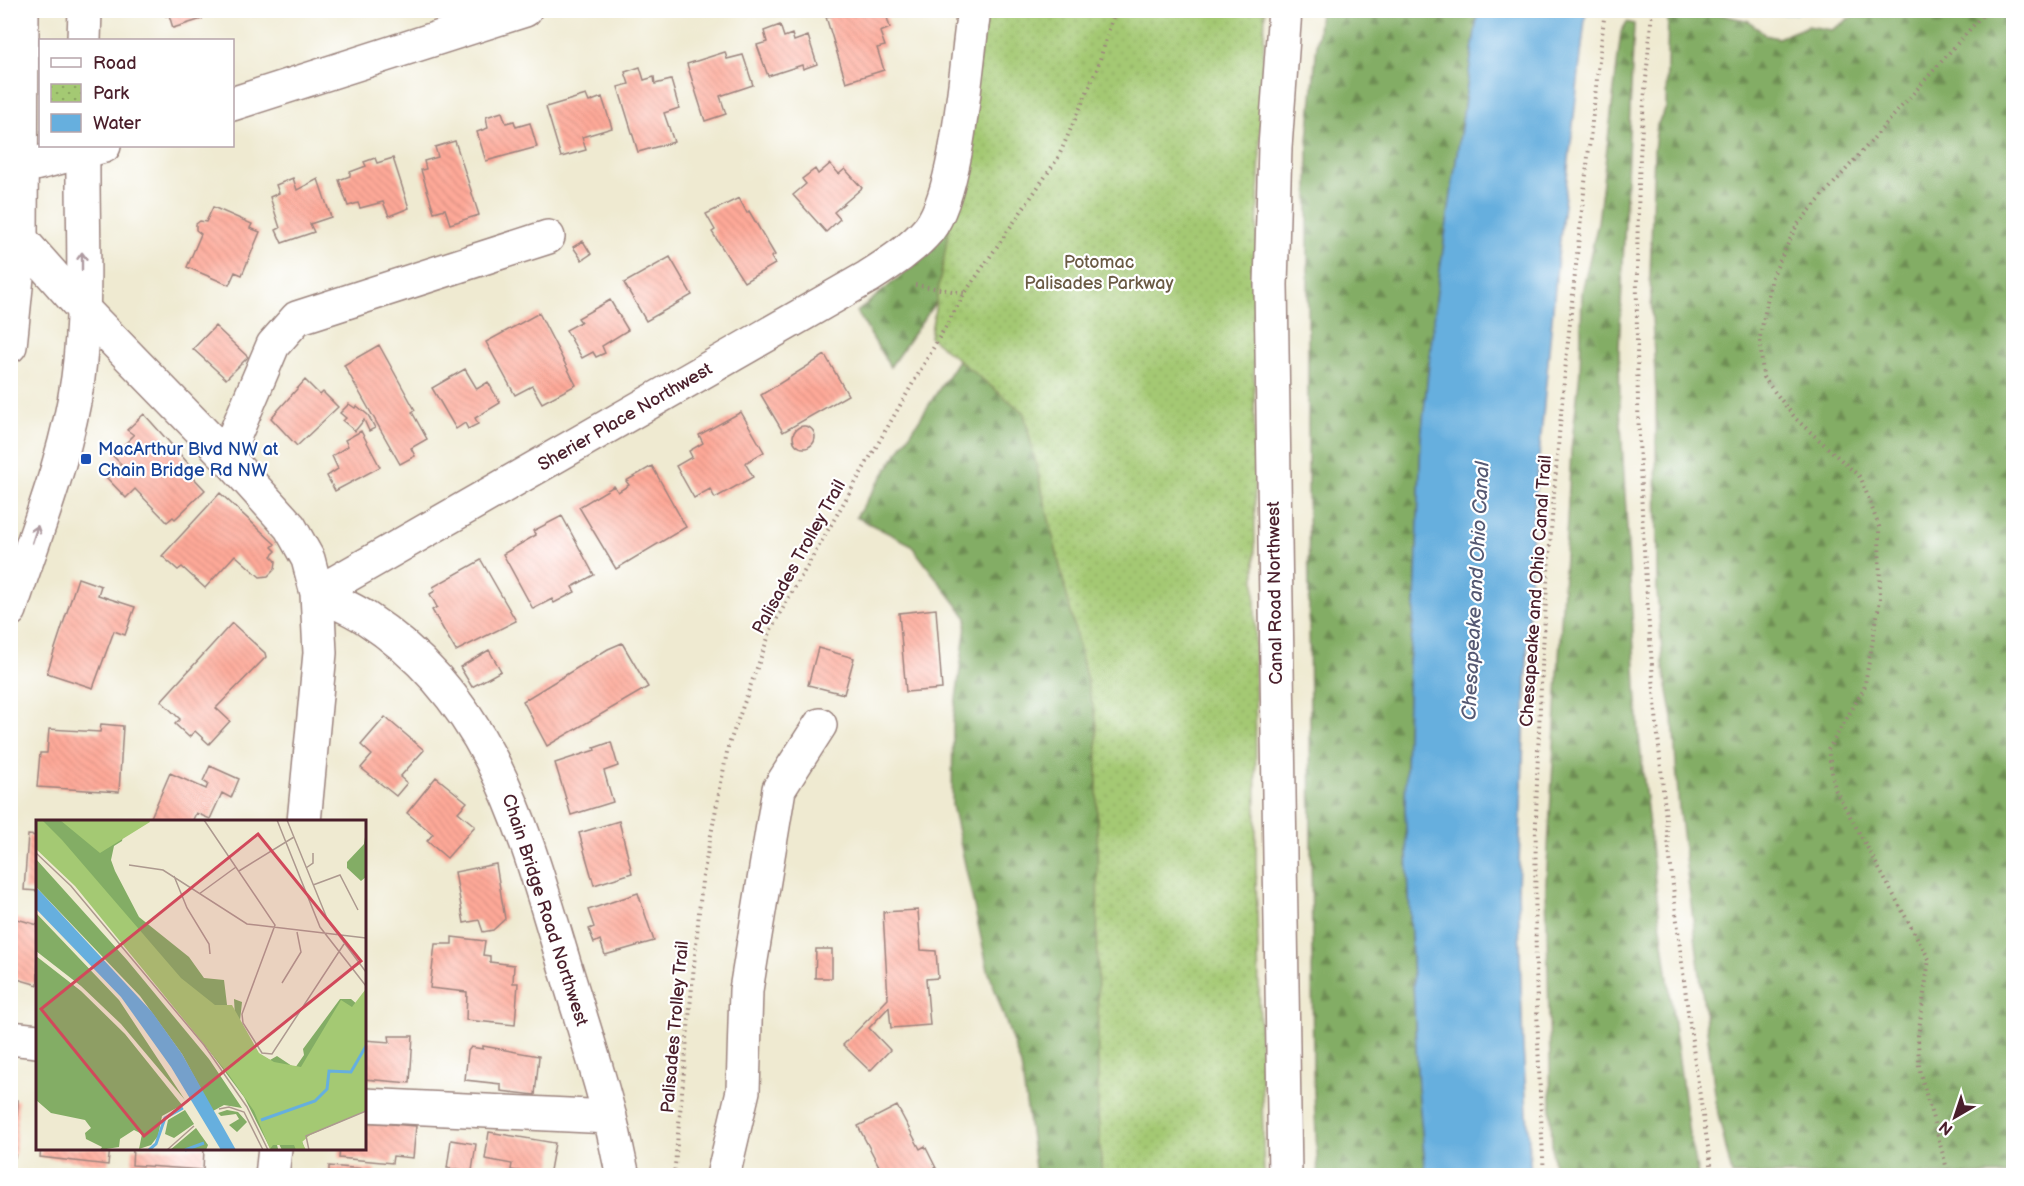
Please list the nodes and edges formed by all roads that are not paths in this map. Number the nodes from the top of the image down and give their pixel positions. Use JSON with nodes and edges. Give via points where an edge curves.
{"nodes":[{"id":1,"x":22,"y":10,"type":"edge"},
{"id":2,"x":85,"y":10,"type":"edge"},
{"id":3,"x":525,"y":10,"type":"edge"},
{"id":4,"x":974,"y":10,"type":"edge"},
{"id":5,"x":1285,"y":10,"type":"edge"},
{"id":6,"x":84,"y":39,"type":"edge"},
{"id":7,"x":234,"y":103,"type":"edge"},
{"id":8,"x":90,"y":148,"type":"edge"},
{"id":9,"x":20,"y":168,"type":"junction"},
{"id":10,"x":16,"y":232,"type":"edge"},
{"id":11,"x":548,"y":237,"type":"dead end"},
{"id":12,"x":82,"y":308,"type":"junction"},
{"id":13,"x":10,"y":346,"type":"edge"},
{"id":14,"x":226,"y":456,"type":"junction"},
{"id":15,"x":317,"y":593,"type":"junction"},
{"id":16,"x":10,"y":610,"type":"edge"},
{"id":17,"x":820,"y":725,"type":"dead end"},
{"id":18,"x":304,"y":820,"type":"edge"},
{"id":19,"x":10,"y":1038,"type":"edge"},
{"id":20,"x":36,"y":1041,"type":"edge"},
{"id":21,"x":366,"y":1105,"type":"edge"},
{"id":22,"x":610,"y":1117,"type":"junction"},
{"id":23,"x":275,"y":1150,"type":"edge"},
{"id":24,"x":272,"y":1176,"type":"edge"},
{"id":25,"x":623,"y":1176,"type":"edge"},
{"id":26,"x":723,"y":1176,"type":"edge"},
{"id":27,"x":1285,"y":1176,"type":"edge"}],
"edges":[{"from":1,"to":9,"type":"main road"},
{"from":2,"to":6,"type":"main road"},
{"from":3,"to":7,"type":"main road"},
{"from":4,"to":15,"type":"main road","name":"Sherier Place Northwest","via":[[947,192],[930,227],[914,245],[868,277]]},
{"from":5,"to":27,"type":"main road","name":"Canal Road Northwest","via":[[1271,244]]},
{"from":8,"to":9,"type":"main road"},
{"from":12,"to":8,"type":"main road","one_way":true},
{"from":9,"to":10,"type":"main road"},
{"from":10,"to":12,"type":"main road"},
{"from":10,"to":13,"type":"main road"},
{"from":11,"to":14,"type":"main road","via":[[297,318],[273,345]]},
{"from":12,"to":14,"type":"main road"},
{"from":16,"to":12,"type":"main road","one_way":true,"via":[[65,438],[78,379]]},
{"from":14,"to":15,"type":"main road","via":[[290,527],[308,559]]},
{"from":15,"to":18,"type":"main road","via":[[320,653]]},
{"from":15,"to":22,"type":"main road","name":"Chain Bridge Road Northwest","via":[[364,616],[395,639],[450,695],[486,745],[533,858]]},
{"from":17,"to":26,"type":"main road","via":[[779,789],[746,990],[744,1091]]},
{"from":19,"to":20,"type":"main road"},
{"from":21,"to":22,"type":"main road"},
{"from":22,"to":25,"type":"main road","name":"Chain Bridge Road Northwest"},
{"from":23,"to":24,"type":"main road"}]}
